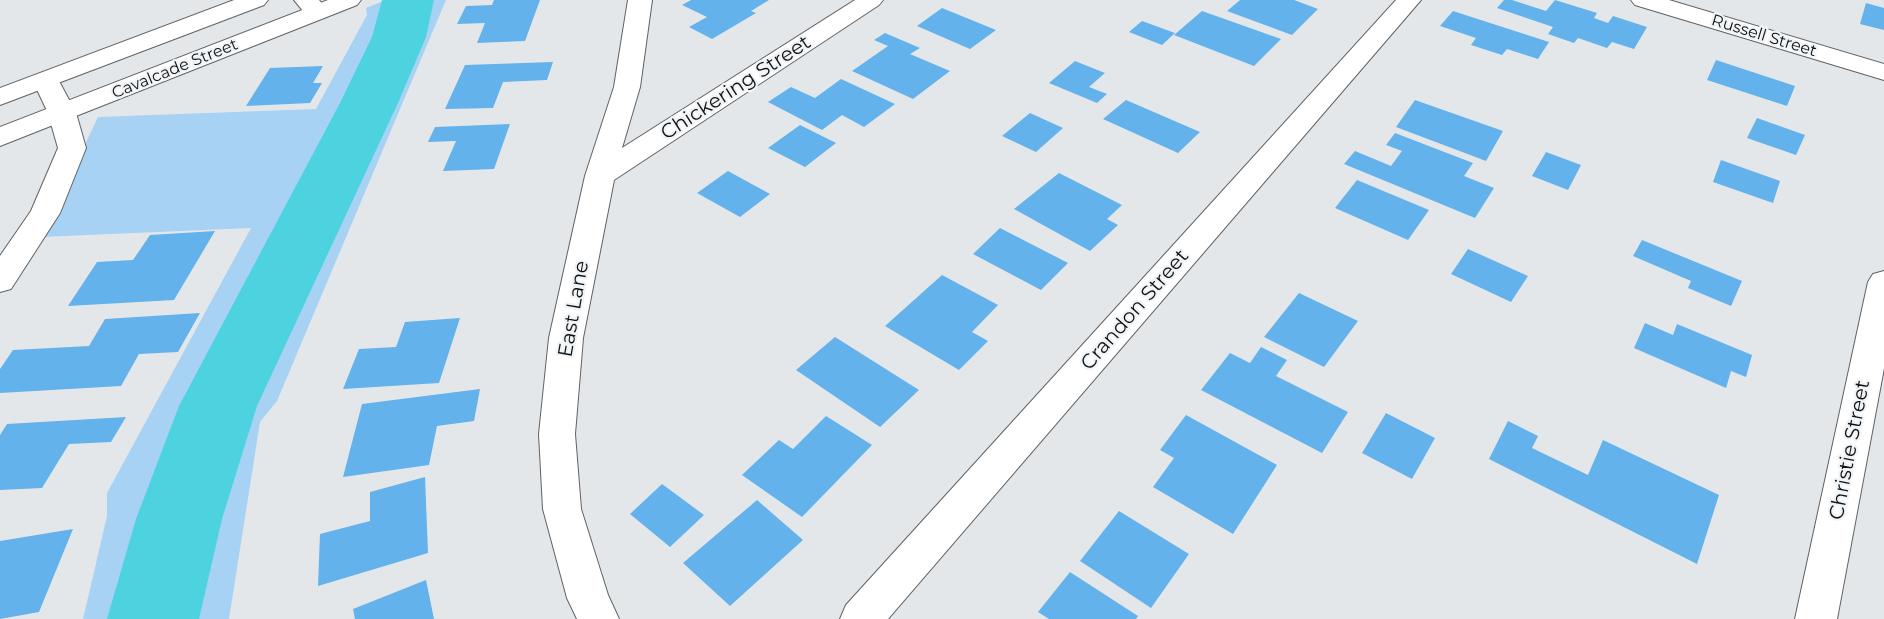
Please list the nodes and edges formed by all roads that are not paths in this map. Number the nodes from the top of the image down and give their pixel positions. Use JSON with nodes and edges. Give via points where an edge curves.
{"nodes":[{"id":1,"x":256,"y":0,"type":"edge"},
{"id":2,"x":349,"y":0,"type":"edge"},
{"id":3,"x":640,"y":0,"type":"edge"},
{"id":4,"x":871,"y":0,"type":"edge"},
{"id":5,"x":1409,"y":0,"type":"edge"},
{"id":6,"x":1643,"y":0,"type":"edge"},
{"id":7,"x":312,"y":6,"type":"edge"},
{"id":8,"x":1884,"y":72,"type":"edge"},
{"id":9,"x":46,"y":81,"type":"junction"},
{"id":10,"x":0,"y":97,"type":"edge"},
{"id":11,"x":62,"y":113,"type":"junction"},
{"id":12,"x":0,"y":137,"type":"edge"},
{"id":13,"x":600,"y":176,"type":"junction"},
{"id":14,"x":0,"y":281,"type":"edge"},
{"id":15,"x":1884,"y":282,"type":"edge"},
{"id":16,"x":598,"y":619,"type":"edge"},
{"id":17,"x":861,"y":619,"type":"edge"},
{"id":18,"x":1816,"y":619,"type":"edge"}],
"edges":[{"from":1,"to":9,"type":"street","name":"Cavalcade Street"},
{"from":2,"to":7,"type":"street","name":"Cavalcade Street"},
{"from":3,"to":13,"type":"street","name":"East Lane","via":[[627,87]]},
{"from":4,"to":13,"type":"street","name":"Chickering Street"},
{"from":5,"to":17,"type":"street","name":"Crandon Street"},
{"from":6,"to":8,"type":"street","name":"Russell Street"},
{"from":7,"to":11,"type":"street","name":"Cavalcade Street"},
{"from":9,"to":10,"type":"street","name":"Cavalcade Street"},
{"from":9,"to":11,"type":"street"},
{"from":11,"to":12,"type":"street","name":"Cavalcade Street"},
{"from":11,"to":14,"type":"street","via":[[72,148],[45,213]]},
{"from":13,"to":16,"type":"street","name":"East Lane","via":[[566,338],[557,434],[562,509]]},
{"from":15,"to":18,"type":"street","name":"Christie Street"}]}
